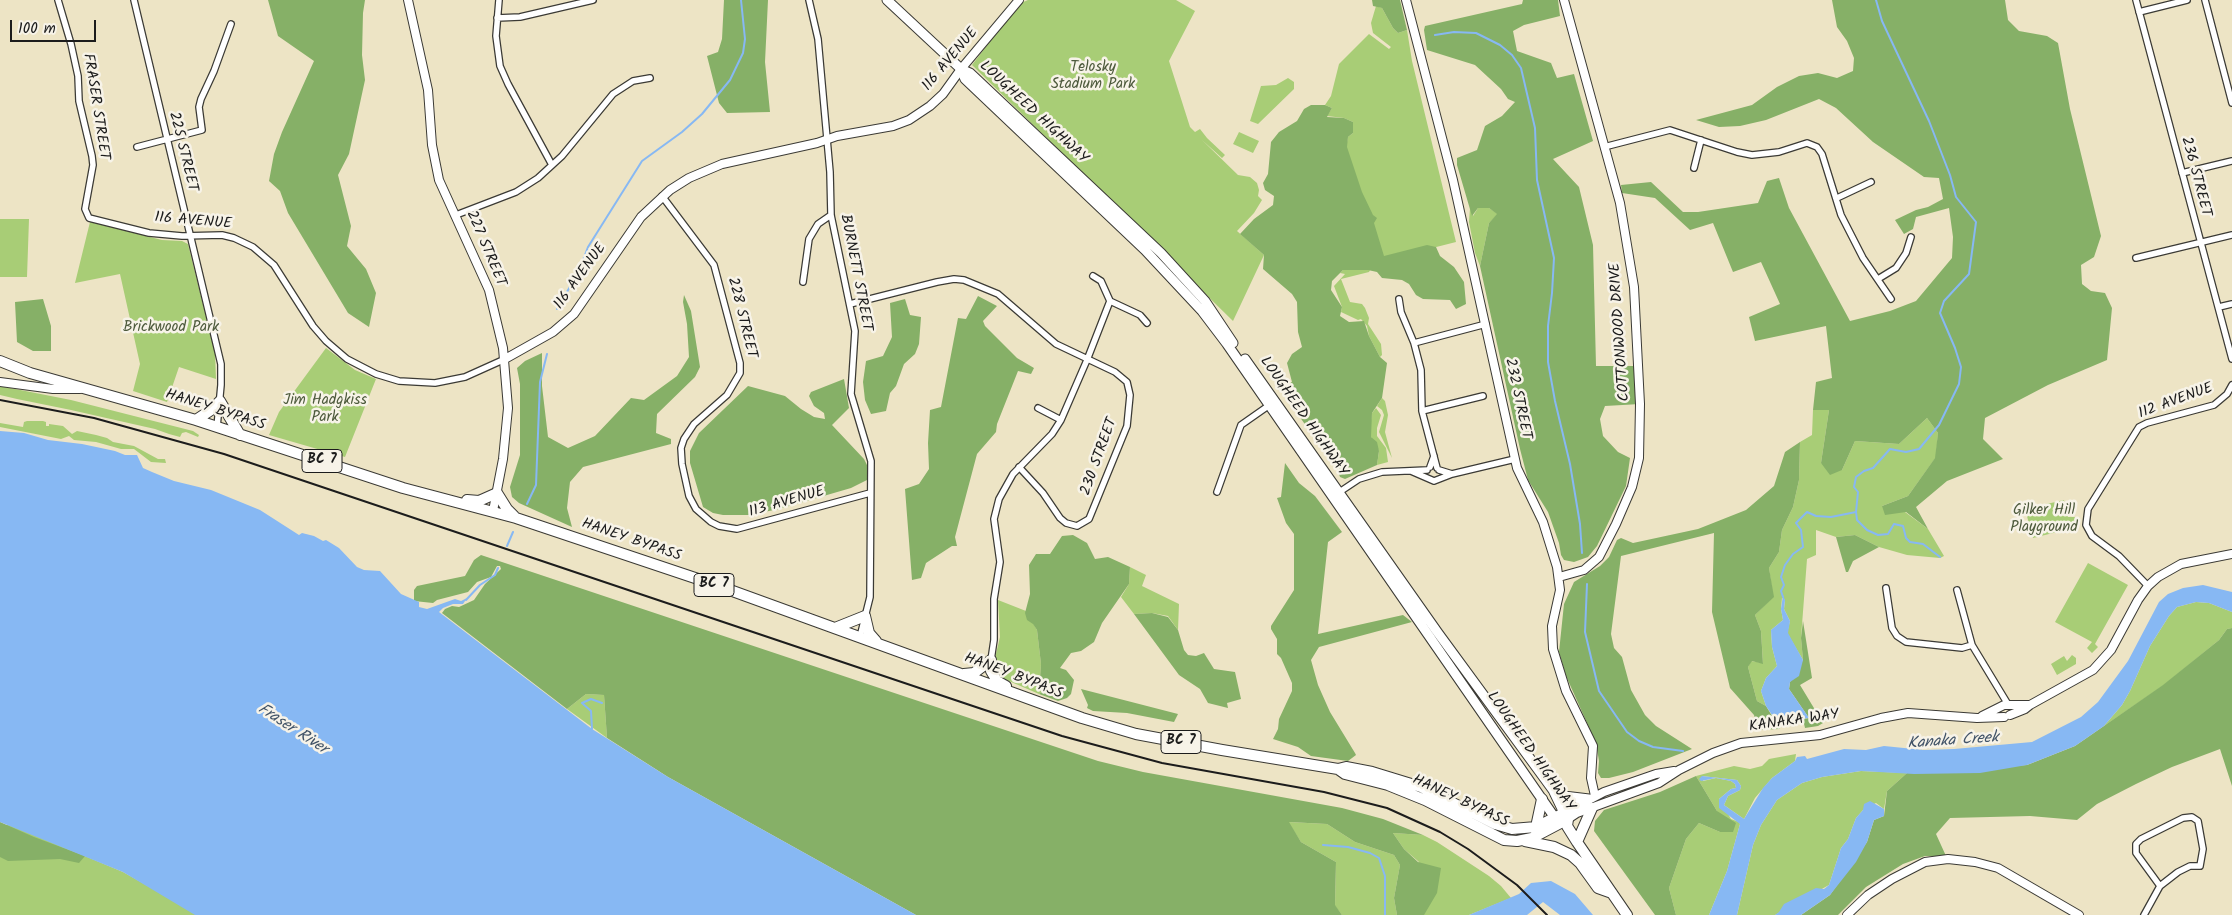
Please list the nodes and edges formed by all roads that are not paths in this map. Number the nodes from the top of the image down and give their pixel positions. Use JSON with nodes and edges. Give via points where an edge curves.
{"nodes":[{"id":1,"x":58,"y":0,"type":"edge"},
{"id":2,"x":134,"y":0,"type":"edge"},
{"id":3,"x":408,"y":0,"type":"edge"},
{"id":4,"x":499,"y":0,"type":"edge"},
{"id":5,"x":593,"y":0,"type":"edge"},
{"id":6,"x":809,"y":0,"type":"edge"},
{"id":7,"x":887,"y":0,"type":"edge"},
{"id":8,"x":1020,"y":0,"type":"edge"},
{"id":9,"x":1406,"y":0,"type":"edge"},
{"id":10,"x":1564,"y":0,"type":"edge"},
{"id":11,"x":2136,"y":0,"type":"edge"},
{"id":12,"x":2187,"y":0,"type":"edge"},
{"id":13,"x":2205,"y":0,"type":"edge"},
{"id":14,"x":2139,"y":12,"type":"junction"},
{"id":15,"x":498,"y":18,"type":"junction"},
{"id":16,"x":231,"y":24,"type":"dead end"},
{"id":17,"x":961,"y":69,"type":"junction"},
{"id":18,"x":650,"y":78,"type":"dead end"},
{"id":19,"x":2232,"y":103,"type":"edge"},
{"id":20,"x":166,"y":140,"type":"junction"},
{"id":21,"x":827,"y":140,"type":"junction"},
{"id":22,"x":1701,"y":140,"type":"junction"},
{"id":23,"x":137,"y":147,"type":"dead end"},
{"id":24,"x":1604,"y":147,"type":"junction"},
{"id":25,"x":2232,"y":161,"type":"edge"},
{"id":26,"x":552,"y":165,"type":"junction"},
{"id":27,"x":1694,"y":168,"type":"dead end"},
{"id":28,"x":2182,"y":173,"type":"junction"},
{"id":29,"x":1872,"y":182,"type":"dead end"},
{"id":30,"x":662,"y":196,"type":"junction"},
{"id":31,"x":1837,"y":198,"type":"junction"},
{"id":32,"x":456,"y":215,"type":"junction"},
{"id":33,"x":831,"y":215,"type":"junction"},
{"id":34,"x":89,"y":218,"type":"joint"},
{"id":35,"x":2232,"y":235,"type":"edge"},
{"id":36,"x":190,"y":236,"type":"junction"},
{"id":37,"x":1911,"y":237,"type":"dead end"},
{"id":38,"x":2200,"y":243,"type":"junction"},
{"id":39,"x":2136,"y":258,"type":"dead end"},
{"id":40,"x":1093,"y":276,"type":"dead end"},
{"id":41,"x":1878,"y":279,"type":"junction"},
{"id":42,"x":803,"y":282,"type":"dead end"},
{"id":43,"x":1399,"y":299,"type":"dead end"},
{"id":44,"x":1891,"y":300,"type":"dead end"},
{"id":45,"x":1110,"y":301,"type":"junction"},
{"id":46,"x":850,"y":304,"type":"junction"},
{"id":47,"x":2232,"y":304,"type":"edge"},
{"id":48,"x":2219,"y":307,"type":"junction"},
{"id":49,"x":1147,"y":323,"type":"dead end"},
{"id":50,"x":1486,"y":324,"type":"junction"},
{"id":51,"x":1414,"y":343,"type":"junction"},
{"id":52,"x":505,"y":359,"type":"junction"},
{"id":53,"x":1087,"y":360,"type":"junction"},
{"id":54,"x":2232,"y":360,"type":"edge"},
{"id":55,"x":0,"y":361,"type":"edge"},
{"id":56,"x":0,"y":382,"type":"edge"},
{"id":57,"x":2232,"y":385,"type":"edge"},
{"id":58,"x":86,"y":388,"type":"junction"},
{"id":59,"x":1483,"y":396,"type":"dead end"},
{"id":60,"x":220,"y":401,"type":"junction"},
{"id":61,"x":1272,"y":404,"type":"junction"},
{"id":62,"x":1038,"y":408,"type":"dead end"},
{"id":63,"x":1422,"y":412,"type":"junction"},
{"id":64,"x":196,"y":420,"type":"junction"},
{"id":65,"x":1061,"y":420,"type":"junction"},
{"id":66,"x":217,"y":427,"type":"junction"},
{"id":67,"x":240,"y":434,"type":"junction"},
{"id":68,"x":1434,"y":456,"type":"junction"},
{"id":69,"x":1515,"y":459,"type":"junction"},
{"id":70,"x":1020,"y":467,"type":"junction"},
{"id":71,"x":1438,"y":469,"type":"junction"},
{"id":72,"x":1428,"y":471,"type":"junction"},
{"id":73,"x":1452,"y":474,"type":"junction"},
{"id":74,"x":1438,"y":479,"type":"junction"},
{"id":75,"x":403,"y":488,"type":"junction"},
{"id":76,"x":1217,"y":492,"type":"dead end"},
{"id":77,"x":496,"y":493,"type":"junction"},
{"id":78,"x":870,"y":494,"type":"junction"},
{"id":79,"x":1335,"y":495,"type":"junction"},
{"id":80,"x":493,"y":512,"type":"junction"},
{"id":81,"x":516,"y":518,"type":"junction"},
{"id":82,"x":712,"y":522,"type":"joint"},
{"id":83,"x":2232,"y":554,"type":"edge"},
{"id":84,"x":1559,"y":577,"type":"junction"},
{"id":85,"x":2148,"y":586,"type":"junction"},
{"id":86,"x":1886,"y":588,"type":"dead end"},
{"id":87,"x":1958,"y":590,"type":"dead end"},
{"id":88,"x":865,"y":616,"type":"junction"},
{"id":89,"x":835,"y":628,"type":"junction"},
{"id":90,"x":860,"y":637,"type":"junction"},
{"id":91,"x":879,"y":644,"type":"junction"},
{"id":92,"x":1972,"y":646,"type":"junction"},
{"id":93,"x":991,"y":660,"type":"junction"},
{"id":94,"x":964,"y":674,"type":"junction"},
{"id":95,"x":1999,"y":690,"type":"junction"},
{"id":96,"x":1029,"y":698,"type":"junction"},
{"id":97,"x":2030,"y":704,"type":"junction"},
{"id":98,"x":2009,"y":706,"type":"junction"},
{"id":99,"x":2000,"y":708,"type":"junction"},
{"id":100,"x":2007,"y":716,"type":"junction"},
{"id":101,"x":1977,"y":718,"type":"junction"},
{"id":102,"x":1338,"y":769,"type":"junction"},
{"id":103,"x":1679,"y":770,"type":"junction"},
{"id":104,"x":1533,"y":786,"type":"junction"},
{"id":105,"x":1553,"y":790,"type":"junction"},
{"id":106,"x":1542,"y":799,"type":"junction"},
{"id":107,"x":1592,"y":801,"type":"junction"},
{"id":108,"x":1563,"y":819,"type":"junction"},
{"id":109,"x":1536,"y":827,"type":"junction"},
{"id":110,"x":1524,"y":841,"type":"junction"},
{"id":111,"x":1577,"y":842,"type":"junction"},
{"id":112,"x":2160,"y":886,"type":"junction"},
{"id":113,"x":1612,"y":893,"type":"junction"},
{"id":114,"x":1627,"y":915,"type":"edge"},
{"id":115,"x":1847,"y":915,"type":"edge"},
{"id":116,"x":2079,"y":915,"type":"edge"},
{"id":117,"x":2144,"y":915,"type":"edge"}],
"edges":[{"from":1,"to":34,"type":"street","name":"FRASER STREET","via":[[78,76],[79,101],[92,156],[85,209]]},
{"from":2,"to":20,"type":"street","name":"225 STREET"},
{"from":3,"to":32,"type":"main road","name":"227 STREET","via":[[428,90],[432,145],[439,180]]},
{"from":4,"to":15,"type":"street"},
{"from":5,"to":15,"type":"street","via":[[528,16]]},
{"from":6,"to":21,"type":"street","name":"BURNETT STREET","via":[[818,39]]},
{"from":7,"to":17,"type":"main road","name":"LOUGHEED HIGHWAY"},
{"from":8,"to":17,"type":"main road","name":"116 AVENUE"},
{"from":9,"to":50,"type":"main road","name":"232 STREET"},
{"from":10,"to":24,"type":"main road","name":"COTTONWOOD DRIVE"},
{"from":11,"to":14,"type":"street","name":"236 STREET"},
{"from":12,"to":14,"type":"street"},
{"from":13,"to":19,"type":"street"},
{"from":14,"to":28,"type":"street","name":"236 STREET"},
{"from":15,"to":26,"type":"street","via":[[497,48],[502,72]]},
{"from":16,"to":20,"type":"street","via":[[201,98],[202,130]]},
{"from":17,"to":21,"type":"main road","name":"116 AVENUE","via":[[943,94],[909,120]]},
{"from":17,"to":61,"type":"main road","name":"LOUGHEED HIGHWAY","via":[[965,79],[1145,250],[1196,304]]},
{"from":18,"to":26,"type":"street","via":[[633,81],[613,94]]},
{"from":20,"to":23,"type":"street"},
{"from":20,"to":36,"type":"street","name":"225 STREET"},
{"from":21,"to":30,"type":"main road","name":"116 AVENUE","via":[[722,164],[689,178]]},
{"from":21,"to":33,"type":"street","name":"BURNETT STREET"},
{"from":22,"to":24,"type":"street","via":[[1670,130]]},
{"from":22,"to":27,"type":"street"},
{"from":22,"to":31,"type":"street","via":[[1752,155],[1779,152],[1807,143],[1817,147]]},
{"from":24,"to":84,"type":"main road","name":"COTTONWOOD DRIVE","via":[[1620,203],[1634,287],[1640,394],[1639,458],[1632,487],[1598,558],[1584,570]]},
{"from":25,"to":28,"type":"street"},
{"from":26,"to":32,"type":"street","via":[[516,192]]},
{"from":28,"to":38,"type":"street","name":"236 STREET"},
{"from":29,"to":31,"type":"street"},
{"from":30,"to":52,"type":"main road","name":"116 AVENUE","via":[[640,217],[574,314],[554,332]]},
{"from":30,"to":82,"type":"street","name":"228 STREET","via":[[714,265],[739,354],[740,373],[732,389],[694,424],[681,448],[692,503]]},
{"from":31,"to":41,"type":"street","via":[[1840,215]]},
{"from":32,"to":52,"type":"main road","name":"227 STREET","via":[[489,290]]},
{"from":33,"to":42,"type":"street","via":[[822,220],[809,239]]},
{"from":33,"to":46,"type":"street","name":"BURNETT STREET"},
{"from":34,"to":36,"type":"street","name":"116 AVENUE","via":[[149,233]]},
{"from":35,"to":38,"type":"street"},
{"from":36,"to":52,"type":"street","name":"116 AVENUE","via":[[228,237],[262,253],[280,272],[326,341],[347,359],[376,374],[399,381],[435,383],[465,377]]},
{"from":36,"to":60,"type":"street","name":"225 STREET","via":[[221,364]]},
{"from":37,"to":41,"type":"street","via":[[1896,268]]},
{"from":38,"to":39,"type":"street"},
{"from":38,"to":48,"type":"street","name":"236 STREET"},
{"from":40,"to":45,"type":"street","via":[[1101,281]]},
{"from":41,"to":44,"type":"street"},
{"from":43,"to":51,"type":"street"},
{"from":45,"to":49,"type":"street","via":[[1140,315]]},
{"from":45,"to":53,"type":"street"},
{"from":46,"to":53,"type":"street","via":[[937,282],[964,280],[998,294],[1047,338]]},
{"from":46,"to":78,"type":"street","name":"BURNETT STREET","via":[[855,338],[851,394],[869,450]]},
{"from":47,"to":48,"type":"street"},
{"from":48,"to":54,"type":"street","name":"236 STREET"},
{"from":50,"to":51,"type":"street"},
{"from":50,"to":69,"type":"main road","name":"232 STREET"},
{"from":51,"to":63,"type":"street","via":[[1421,370]]},
{"from":52,"to":77,"type":"main road","name":"227 STREET","via":[[508,408]]},
{"from":53,"to":65,"type":"street"},
{"from":53,"to":70,"type":"street","name":"230 STREET","via":[[1115,372],[1127,382],[1130,395],[1127,426],[1093,514],[1083,524],[1071,526],[1060,518]]},
{"from":55,"to":58,"type":"highway","name":"HANEY BYPASS","number":"BC 7"},
{"from":56,"to":58,"type":"main road","via":[[53,389]]},
{"from":57,"to":85,"type":"street","name":"112 AVENUE","via":[[2214,405],[2147,423],[2133,433],[2088,509],[2085,521],[2092,536],[2119,556]]},
{"from":58,"to":64,"type":"highway","name":"HANEY BYPASS","number":"BC 7"},
{"from":59,"to":63,"type":"street"},
{"from":60,"to":64,"type":"highway"},
{"from":60,"to":66,"type":"street","name":"225 STREET"},
{"from":60,"to":67,"type":"highway"},
{"from":61,"to":76,"type":"street","via":[[1241,425]]},
{"from":61,"to":79,"type":"main road","name":"LOUGHEED HIGHWAY"},
{"from":62,"to":65,"type":"street"},
{"from":63,"to":68,"type":"street"},
{"from":64,"to":66,"type":"highway","name":"HANEY BYPASS","number":"BC 7"},
{"from":65,"to":70,"type":"street"},
{"from":66,"to":67,"type":"highway","name":"HANEY BYPASS","number":"BC 7"},
{"from":67,"to":75,"type":"highway","name":"HANEY BYPASS","number":"BC 7"},
{"from":68,"to":71,"type":"street"},
{"from":68,"to":72,"type":"street"},
{"from":69,"to":73,"type":"street"},
{"from":69,"to":84,"type":"main road","name":"232 STREET","via":[[1523,484],[1548,532]]},
{"from":70,"to":93,"type":"street","via":[[999,498],[994,519],[1000,562],[994,599]]},
{"from":71,"to":72,"type":"street"},
{"from":71,"to":73,"type":"street"},
{"from":71,"to":74,"type":"street"},
{"from":72,"to":74,"type":"street","via":[[1432,481]]},
{"from":72,"to":79,"type":"street","via":[[1391,471],[1359,479]]},
{"from":73,"to":74,"type":"street"},
{"from":75,"to":77,"type":"highway","via":[[413,486],[469,501],[479,501]]},
{"from":75,"to":80,"type":"highway","name":"HANEY BYPASS","number":"BC 7"},
{"from":77,"to":80,"type":"main road","name":"227 STREET"},
{"from":77,"to":81,"type":"highway"},
{"from":78,"to":82,"type":"street","name":"113 AVENUE","via":[[749,527],[730,529]]},
{"from":78,"to":88,"type":"street","name":"BURNETT STREET","via":[[870,597]]},
{"from":79,"to":104,"type":"main road","name":"LOUGHEED HIGHWAY"},
{"from":79,"to":105,"type":"main road","name":"LOUGHEED HIGHWAY"},
{"from":80,"to":81,"type":"highway","name":"HANEY BYPASS","number":"BC 7"},
{"from":81,"to":89,"type":"highway","name":"HANEY BYPASS","number":"BC 7"},
{"from":83,"to":85,"type":"main road","name":"KANAKA WAY","via":[[2181,564]]},
{"from":84,"to":107,"type":"main road","name":"232 STREET","via":[[1558,603],[1552,626],[1553,649],[1566,691],[1592,746]]},
{"from":85,"to":97,"type":"main road","name":"KANAKA WAY","via":[[2102,661],[2082,677]]},
{"from":86,"to":92,"type":"street","via":[[1892,628],[1897,636],[1906,642],[1962,648]]},
{"from":87,"to":92,"type":"street"},
{"from":88,"to":89,"type":"highway"},
{"from":88,"to":90,"type":"street","name":"BURNETT STREET"},
{"from":88,"to":91,"type":"highway","via":[[869,633]]},
{"from":89,"to":90,"type":"highway","name":"HANEY BYPASS","number":"BC 7"},
{"from":90,"to":91,"type":"highway","name":"HANEY BYPASS","number":"BC 7"},
{"from":91,"to":94,"type":"highway","name":"HANEY BYPASS","number":"BC 7"},
{"from":92,"to":95,"type":"street"},
{"from":93,"to":94,"type":"highway","via":[[974,673]]},
{"from":93,"to":96,"type":"highway","via":[[997,681]]},
{"from":94,"to":96,"type":"highway","name":"HANEY BYPASS","number":"BC 7"},
{"from":95,"to":98,"type":"street"},
{"from":95,"to":99,"type":"street"},
{"from":96,"to":102,"type":"highway","name":"HANEY BYPASS","number":"BC 7","via":[[1070,715],[1136,734]]},
{"from":97,"to":98,"type":"main road","name":"KANAKA WAY"},
{"from":97,"to":100,"type":"main road","name":"KANAKA WAY"},
{"from":98,"to":99,"type":"main road"},
{"from":98,"to":100,"type":"main road","via":[[2012,711]]},
{"from":99,"to":100,"type":"main road","via":[[2000,714]]},
{"from":99,"to":101,"type":"main road","name":"KANAKA WAY"},
{"from":100,"to":101,"type":"main road","name":"KANAKA WAY"},
{"from":101,"to":103,"type":"main road","name":"KANAKA WAY","via":[[1899,714],[1820,735],[1741,743]]},
{"from":102,"to":109,"type":"highway","name":"HANEY BYPASS","number":"BC 7","via":[[1346,766],[1421,787],[1506,828]]},
{"from":102,"to":110,"type":"highway","name":"HANEY BYPASS","number":"BC 7","via":[[1425,800],[1504,840]]},
{"from":103,"to":107,"type":"main road","name":"KANAKA WAY","via":[[1656,774]]},
{"from":103,"to":107,"type":"main road","name":"KANAKA WAY","via":[[1659,783]]},
{"from":104,"to":106,"type":"main road","name":"LOUGHEED HIGHWAY"},
{"from":104,"to":108,"type":"main road","via":[[1542,790]]},
{"from":105,"to":107,"type":"main road","via":[[1564,796]]},
{"from":105,"to":108,"type":"main road","name":"LOUGHEED HIGHWAY"},
{"from":106,"to":108,"type":"main road","name":"LOUGHEED HIGHWAY"},
{"from":106,"to":109,"type":"highway"},
{"from":107,"to":108,"type":"main road","name":"KANAKA WAY"},
{"from":107,"to":111,"type":"highway"},
{"from":108,"to":109,"type":"highway","name":"HANEY BYPASS","number":"BC 7"},
{"from":108,"to":110,"type":"highway","name":"HANEY BYPASS","via":[[1539,836]]},
{"from":108,"to":111,"type":"highway","name":"LOUGHEED HIGHWAY","number":"BC 7"},
{"from":110,"to":113,"type":"highway","number":"BC 7","via":[[1554,847],[1571,855],[1598,888]]},
{"from":111,"to":113,"type":"highway","name":"LOUGHEED HIGHWAY","number":"BC 7"},
{"from":112,"to":112,"type":"street","via":[[2190,866],[2202,868],[2203,849],[2198,820],[2183,818],[2136,844],[2136,853]]},
{"from":112,"to":117,"type":"street"},
{"from":113,"to":114,"type":"highway","name":"LOUGHEED HIGHWAY","number":"BC 7"},
{"from":115,"to":116,"type":"main road","via":[[1868,895],[1892,880],[1925,862],[1948,859],[1998,868]]}]}
